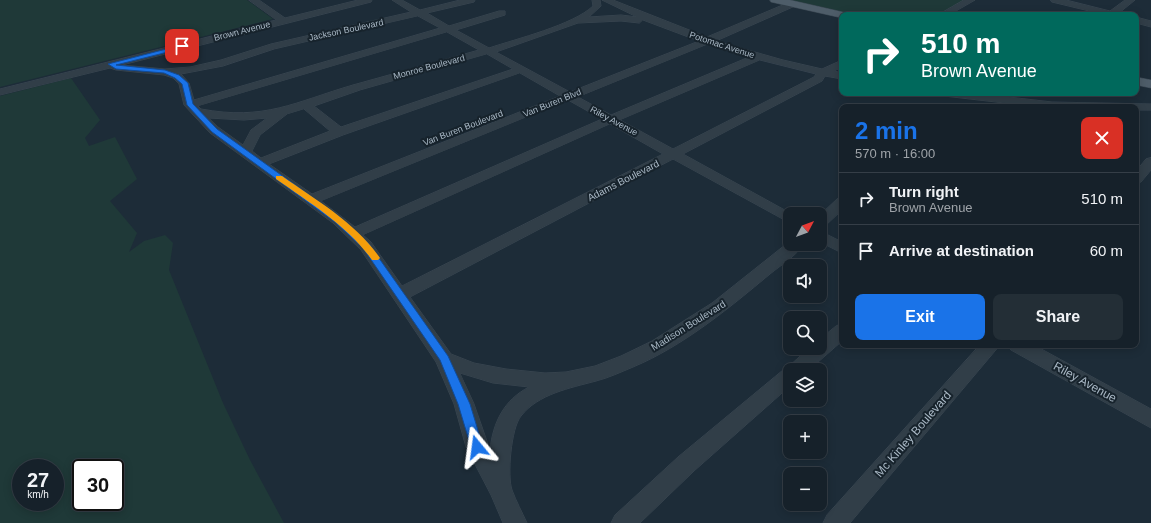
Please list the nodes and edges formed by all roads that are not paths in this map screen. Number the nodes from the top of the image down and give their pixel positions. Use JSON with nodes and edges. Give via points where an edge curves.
{"nodes":[{"id":1,"x":253,"y":0,"type":"edge"},
{"id":2,"x":368,"y":0,"type":"edge"},
{"id":3,"x":396,"y":0,"type":"edge"},
{"id":4,"x":470,"y":0,"type":"edge"},
{"id":5,"x":596,"y":0,"type":"edge"},
{"id":6,"x":606,"y":0,"type":"edge"},
{"id":7,"x":971,"y":0,"type":"edge"},
{"id":8,"x":1055,"y":0,"type":"edge"},
{"id":9,"x":1131,"y":0,"type":"edge"},
{"id":10,"x":783,"y":2,"type":"edge"},
{"id":11,"x":948,"y":12,"type":"edge"},
{"id":12,"x":1105,"y":12,"type":"edge"},
{"id":13,"x":1116,"y":12,"type":"edge"},
{"id":14,"x":419,"y":13,"type":"junction"},
{"id":15,"x":502,"y":13,"type":"dead end"},
{"id":16,"x":839,"y":14,"type":"edge"},
{"id":17,"x":282,"y":21,"type":"junction"},
{"id":18,"x":573,"y":21,"type":"junction"},
{"id":19,"x":1139,"y":21,"type":"edge"},
{"id":20,"x":656,"y":22,"type":"junction"},
{"id":21,"x":1151,"y":24,"type":"edge"},
{"id":22,"x":448,"y":29,"type":"junction"},
{"id":23,"x":701,"y":39,"type":"junction"},
{"id":24,"x":488,"y":51,"type":"junction"},
{"id":25,"x":758,"y":57,"type":"junction"},
{"id":26,"x":223,"y":63,"type":"junction"},
{"id":27,"x":111,"y":64,"type":"junction"},
{"id":28,"x":839,"y":64,"type":"edge"},
{"id":29,"x":520,"y":70,"type":"junction"},
{"id":30,"x":165,"y":72,"type":"junction"},
{"id":31,"x":839,"y":75,"type":"edge"},
{"id":32,"x":820,"y":76,"type":"junction"},
{"id":33,"x":1139,"y":82,"type":"edge"},
{"id":34,"x":194,"y":83,"type":"junction"},
{"id":35,"x":1151,"y":84,"type":"edge"},
{"id":36,"x":0,"y":92,"type":"edge"},
{"id":37,"x":563,"y":94,"type":"junction"},
{"id":38,"x":966,"y":96,"type":"edge"},
{"id":39,"x":973,"y":97,"type":"junction"},
{"id":40,"x":304,"y":104,"type":"junction"},
{"id":41,"x":984,"y":104,"type":"edge"},
{"id":42,"x":1034,"y":104,"type":"edge"},
{"id":43,"x":1139,"y":107,"type":"edge"},
{"id":44,"x":1151,"y":107,"type":"edge"},
{"id":45,"x":193,"y":109,"type":"junction"},
{"id":46,"x":285,"y":111,"type":"junction"},
{"id":47,"x":611,"y":120,"type":"junction"},
{"id":48,"x":339,"y":132,"type":"junction"},
{"id":49,"x":245,"y":152,"type":"junction"},
{"id":50,"x":673,"y":154,"type":"junction"},
{"id":51,"x":1151,"y":162,"type":"edge"},
{"id":52,"x":259,"y":163,"type":"junction"},
{"id":53,"x":1139,"y":176,"type":"edge"},
{"id":54,"x":305,"y":196,"type":"junction"},
{"id":55,"x":839,"y":205,"type":"edge"},
{"id":56,"x":783,"y":215,"type":"edge"},
{"id":57,"x":827,"y":216,"type":"edge"},
{"id":58,"x":353,"y":234,"type":"junction"},
{"id":59,"x":827,"y":240,"type":"edge"},
{"id":60,"x":839,"y":246,"type":"edge"},
{"id":61,"x":788,"y":251,"type":"edge"},
{"id":62,"x":401,"y":294,"type":"junction"},
{"id":63,"x":839,"y":334,"type":"edge"},
{"id":64,"x":988,"y":348,"type":"edge"},
{"id":65,"x":1023,"y":348,"type":"edge"},
{"id":66,"x":444,"y":359,"type":"junction"},
{"id":67,"x":804,"y":363,"type":"edge"},
{"id":68,"x":565,"y":380,"type":"junction"},
{"id":69,"x":783,"y":381,"type":"edge"},
{"id":70,"x":1151,"y":419,"type":"edge"},
{"id":71,"x":500,"y":489,"type":"junction"},
{"id":72,"x":515,"y":523,"type":"edge"},
{"id":73,"x":623,"y":523,"type":"edge"},
{"id":74,"x":835,"y":523,"type":"edge"}],
"edges":[{"from":1,"to":17,"type":"street"},
{"from":2,"to":17,"type":"street","name":"Brown Avenue"},
{"from":3,"to":14,"type":"street","name":"Riley Avenue"},
{"from":4,"to":14,"type":"street","name":"Jackson Boulevard"},
{"from":5,"to":18,"type":"street","name":"Monroe Boulevard","via":[[597,6],[593,10]]},
{"from":6,"to":20,"type":"street","name":"Potomac Avenue"},
{"from":7,"to":11,"type":"street"},
{"from":8,"to":12,"type":"street"},
{"from":9,"to":13,"type":"street"},
{"from":10,"to":16,"type":"main road"},
{"from":10,"to":23,"type":"street","name":"Van Buren Blvd"},
{"from":14,"to":22,"type":"street","name":"Riley Avenue"},
{"from":14,"to":26,"type":"street","name":"Jackson Boulevard","via":[[271,47]]},
{"from":15,"to":22,"type":"street"},
{"from":17,"to":27,"type":"street","name":"Brown Avenue"},
{"from":18,"to":20,"type":"street","name":"Monroe Boulevard","via":[[621,18]]},
{"from":18,"to":24,"type":"street","name":"Monroe Boulevard"},
{"from":19,"to":21,"type":"street"},
{"from":20,"to":23,"type":"street","name":"Potomac Avenue"},
{"from":22,"to":24,"type":"street","name":"Riley Avenue"},
{"from":22,"to":45,"type":"street"},
{"from":23,"to":25,"type":"street","name":"Potomac Avenue"},
{"from":23,"to":37,"type":"street","name":"Van Buren Blvd"},
{"from":24,"to":29,"type":"street","name":"Riley Avenue"},
{"from":24,"to":40,"type":"street","name":"Monroe Boulevard"},
{"from":25,"to":32,"type":"street","name":"Potomac Avenue"},
{"from":25,"to":47,"type":"street"},
{"from":26,"to":30,"type":"street","name":"Jackson Boulevard"},
{"from":26,"to":34,"type":"street","name":"Jackson Boulevard"},
{"from":27,"to":30,"type":"street","via":[[116,67]]},
{"from":27,"to":36,"type":"street","name":"Brown Avenue"},
{"from":28,"to":32,"type":"street","name":"Adams Boulevard"},
{"from":29,"to":37,"type":"street","name":"Riley Avenue"},
{"from":29,"to":48,"type":"street"},
{"from":30,"to":34,"type":"street"},
{"from":31,"to":32,"type":"street"},
{"from":32,"to":50,"type":"street","name":"Adams Boulevard"},
{"from":33,"to":35,"type":"main road"},
{"from":34,"to":45,"type":"street"},
{"from":37,"to":47,"type":"street","name":"Riley Avenue"},
{"from":37,"to":54,"type":"street","name":"Van Buren Blvd"},
{"from":38,"to":39,"type":"street"},
{"from":39,"to":41,"type":"street"},
{"from":39,"to":42,"type":"street"},
{"from":40,"to":46,"type":"street","name":"Monroe Boulevard"},
{"from":40,"to":48,"type":"street"},
{"from":43,"to":44,"type":"street"},
{"from":45,"to":46,"type":"street","name":"Monroe Boulevard","via":[[213,116],[236,117]]},
{"from":45,"to":49,"type":"street","via":[[214,130]]},
{"from":46,"to":49,"type":"street","name":"Monroe Boulevard","via":[[255,133]]},
{"from":47,"to":50,"type":"street","name":"Riley Avenue"},
{"from":47,"to":58,"type":"street"},
{"from":48,"to":52,"type":"street"},
{"from":49,"to":52,"type":"street"},
{"from":50,"to":56,"type":"street","name":"Riley Avenue"},
{"from":50,"to":62,"type":"street","name":"Adams Boulevard"},
{"from":51,"to":53,"type":"street"},
{"from":52,"to":54,"type":"street"},
{"from":54,"to":58,"type":"street"},
{"from":55,"to":57,"type":"street"},
{"from":58,"to":62,"type":"street","via":[[366,246]]},
{"from":59,"to":60,"type":"street"},
{"from":61,"to":68,"type":"street","name":"Madison Boulevard","via":[[739,292],[693,324],[611,369]]},
{"from":62,"to":66,"type":"street"},
{"from":63,"to":67,"type":"street"},
{"from":64,"to":74,"type":"street","name":"Mc Kinley Boulevard"},
{"from":65,"to":70,"type":"street","name":"Riley Avenue"},
{"from":66,"to":68,"type":"street","name":"Madison Boulevard","via":[[473,371],[502,376]]},
{"from":66,"to":71,"type":"street","via":[[464,404],[477,447]]},
{"from":68,"to":71,"type":"street","name":"Madison Boulevard","via":[[520,403],[506,422],[501,448]]},
{"from":69,"to":73,"type":"street","via":[[686,464]]},
{"from":71,"to":72,"type":"street"}]}
